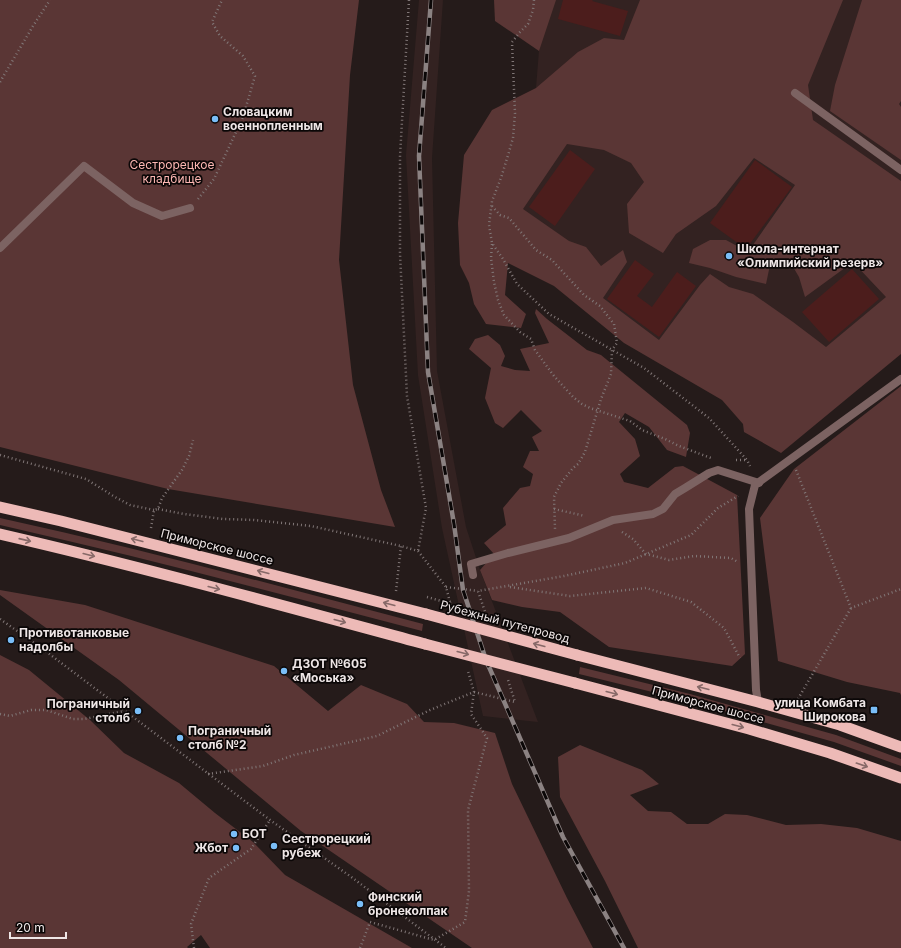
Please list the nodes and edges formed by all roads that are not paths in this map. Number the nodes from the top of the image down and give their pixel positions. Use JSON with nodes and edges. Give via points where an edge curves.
{"nodes":[{"id":1,"x":795,"y":93,"type":"dead end"},
{"id":2,"x":901,"y":170,"type":"edge"},
{"id":3,"x":190,"y":208,"type":"road end"},
{"id":4,"x":0,"y":248,"type":"edge"},
{"id":5,"x":901,"y":379,"type":"edge"},
{"id":6,"x":759,"y":482,"type":"junction"},
{"id":7,"x":0,"y":507,"type":"edge"},
{"id":8,"x":0,"y":534,"type":"edge"},
{"id":9,"x":473,"y":575,"type":"dead end"},
{"id":10,"x":426,"y":614,"type":"joint"},
{"id":11,"x":576,"y":655,"type":"joint"},
{"id":12,"x":758,"y":702,"type":"junction"},
{"id":13,"x":901,"y":747,"type":"edge"},
{"id":14,"x":901,"y":778,"type":"edge"}],
"edges":[{"from":1,"to":2,"type":"street"},
{"from":3,"to":4,"type":"street","via":[[162,216],[133,203],[84,166]]},
{"from":5,"to":6,"type":"street"},
{"from":6,"to":9,"type":"street","via":[[718,470],[675,494],[663,509],[653,514],[613,520],[569,538],[471,564]]},
{"from":6,"to":12,"type":"street","via":[[755,485],[749,509]]},
{"from":10,"to":7,"type":"highway","name":"Приморское шоссе","one_way":true,"via":[[61,520]]},
{"from":8,"to":14,"type":"highway","name":"Приморское шоссе","one_way":true,"bridge":true,"via":[[750,729]]},
{"from":11,"to":10,"type":"highway","name":"Рубежный путепровод","one_way":true,"bridge":true},
{"from":12,"to":11,"type":"highway","name":"Приморское шоссе","one_way":true},
{"from":12,"to":13,"type":"highway","name":"Приморское шоссе","via":[[840,725]]}]}
